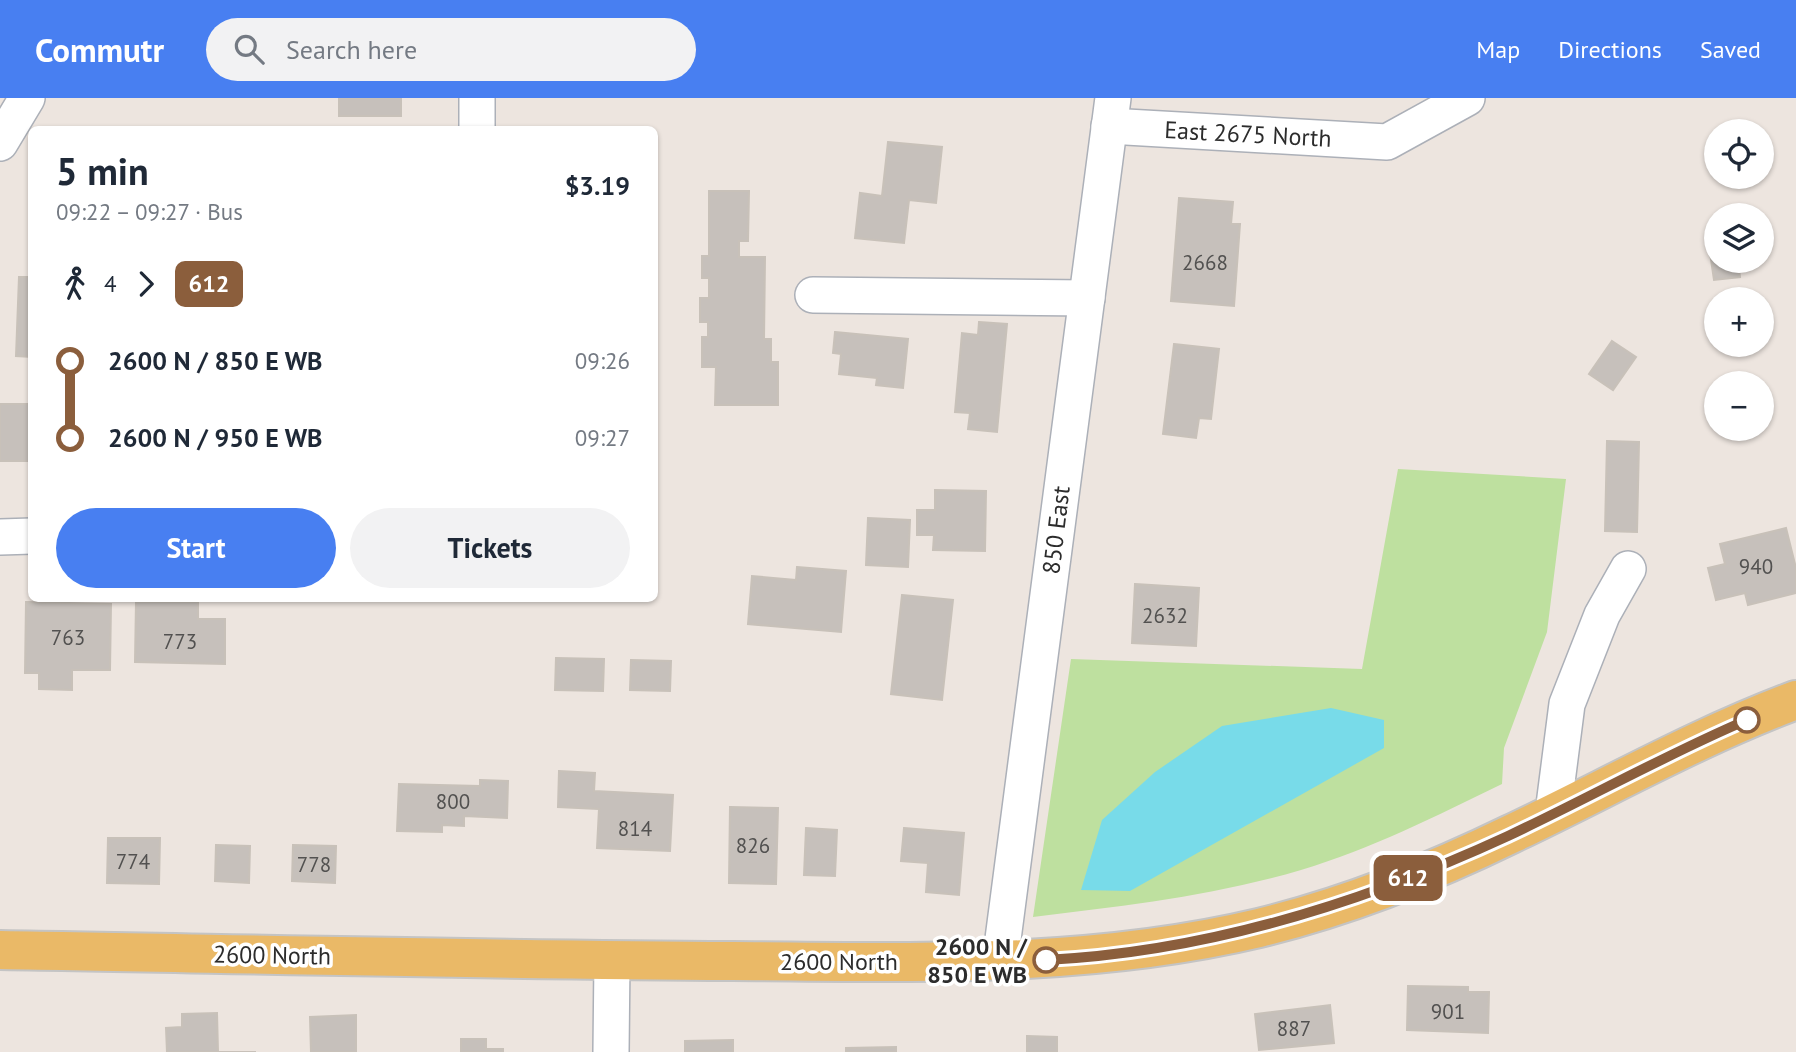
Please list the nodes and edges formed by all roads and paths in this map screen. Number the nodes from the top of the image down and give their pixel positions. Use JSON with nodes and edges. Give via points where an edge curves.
{"nodes":[{"id":1,"x":27,"y":98,"type":"edge"},
{"id":2,"x":477,"y":98,"type":"edge"},
{"id":3,"x":1467,"y":98,"type":"edge"},
{"id":4,"x":1111,"y":112,"type":"edge"},
{"id":5,"x":477,"y":126,"type":"edge"},
{"id":6,"x":0,"y":144,"type":"edge"},
{"id":7,"x":813,"y":295,"type":"dead end"},
{"id":8,"x":1087,"y":298,"type":"junction"},
{"id":9,"x":28,"y":536,"type":"edge"},
{"id":10,"x":0,"y":537,"type":"edge"},
{"id":11,"x":1628,"y":569,"type":"dead end"},
{"id":12,"x":1796,"y":701,"type":"edge"},
{"id":13,"x":1553,"y":813,"type":"junction"},
{"id":14,"x":0,"y":950,"type":"edge"},
{"id":15,"x":612,"y":960,"type":"junction"},
{"id":16,"x":1000,"y":962,"type":"junction"},
{"id":17,"x":611,"y":1052,"type":"edge"}],
"edges":[{"from":1,"to":6,"type":"street"},
{"from":2,"to":5,"type":"street"},
{"from":3,"to":4,"type":"street","name":"East 2675 North","via":[[1387,142]]},
{"from":4,"to":8,"type":"street","name":"850 East"},
{"from":7,"to":8,"type":"street"},
{"from":8,"to":16,"type":"street","name":"850 East"},
{"from":9,"to":10,"type":"street"},
{"from":11,"to":13,"type":"street","via":[[1602,615],[1567,704]]},
{"from":12,"to":13,"type":"main road","name":"2600 North","via":[[1682,747]]},
{"from":13,"to":16,"type":"main road","name":"2600 North","via":[[1383,889],[1260,928],[1064,959]]},
{"from":14,"to":15,"type":"main road","name":"2600 North"},
{"from":15,"to":16,"type":"main road","name":"2600 North"},
{"from":15,"to":17,"type":"street"}]}
